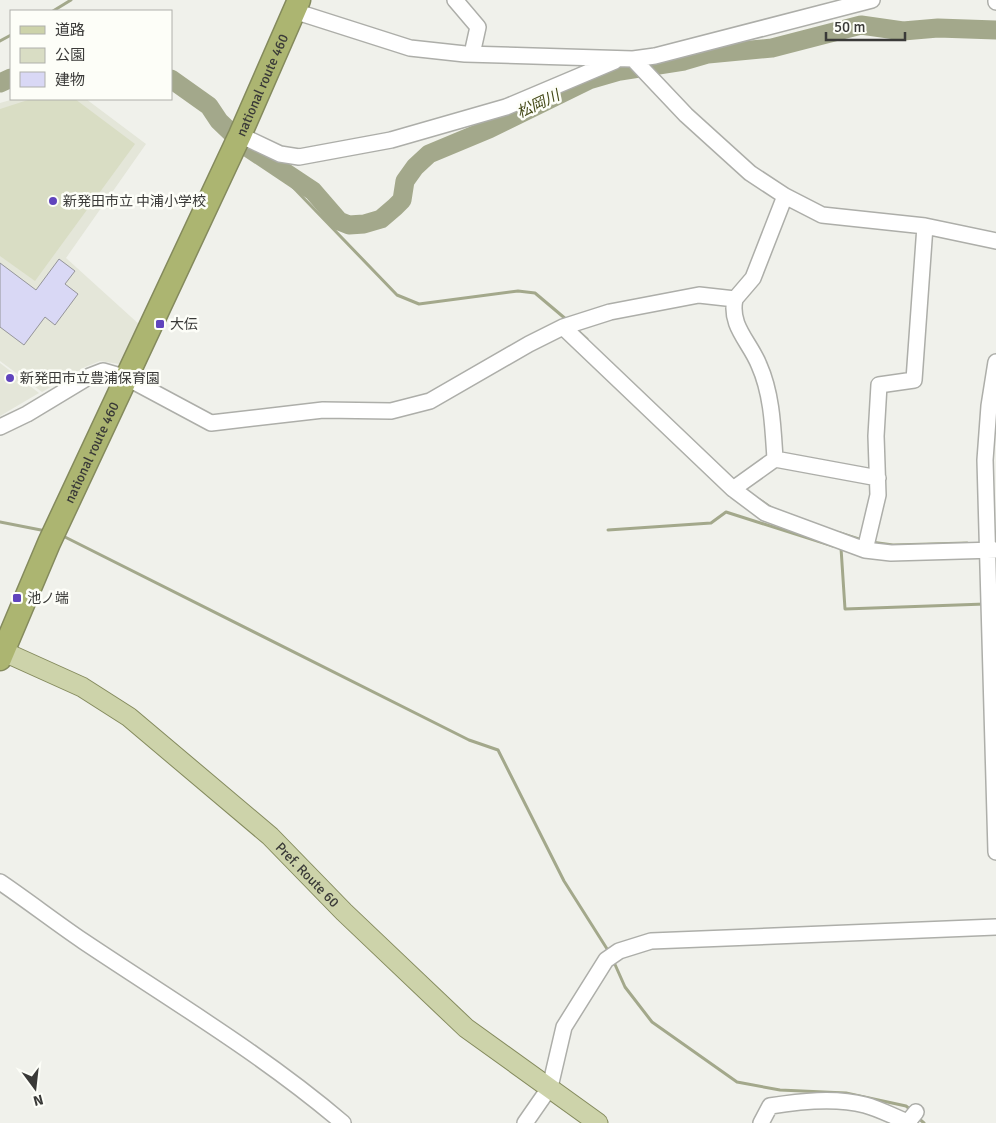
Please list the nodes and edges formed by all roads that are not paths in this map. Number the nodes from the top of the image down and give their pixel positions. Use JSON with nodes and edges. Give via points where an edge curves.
{"nodes":[{"id":1,"x":455,"y":0,"type":"edge"},
{"id":2,"x":872,"y":0,"type":"edge"},
{"id":3,"x":296,"y":6,"type":"edge"},
{"id":4,"x":472,"y":54,"type":"junction"},
{"id":5,"x":626,"y":59,"type":"junction"},
{"id":6,"x":240,"y":135,"type":"junction"},
{"id":7,"x":785,"y":196,"type":"junction"},
{"id":8,"x":925,"y":226,"type":"junction"},
{"id":9,"x":996,"y":241,"type":"edge"},
{"id":10,"x":735,"y":299,"type":"junction"},
{"id":11,"x":563,"y":327,"type":"junction"},
{"id":12,"x":996,"y":362,"type":"edge"},
{"id":13,"x":127,"y":378,"type":"junction"},
{"id":14,"x":0,"y":427,"type":"edge"},
{"id":15,"x":775,"y":459,"type":"junction"},
{"id":16,"x":878,"y":478,"type":"junction"},
{"id":17,"x":733,"y":489,"type":"junction"},
{"id":18,"x":865,"y":550,"type":"junction"},
{"id":19,"x":992,"y":550,"type":"edge"},
{"id":20,"x":2,"y":646,"type":"edge"},
{"id":21,"x":996,"y":852,"type":"edge"},
{"id":22,"x":0,"y":882,"type":"edge"},
{"id":23,"x":996,"y":927,"type":"edge"},
{"id":24,"x":550,"y":1087,"type":"junction"},
{"id":25,"x":912,"y":1117,"type":"edge"},
{"id":26,"x":343,"y":1123,"type":"edge"},
{"id":27,"x":525,"y":1123,"type":"edge"},
{"id":28,"x":598,"y":1123,"type":"edge"},
{"id":29,"x":761,"y":1123,"type":"edge"}],
"edges":[{"from":1,"to":4,"type":"street","via":[[478,27]]},
{"from":2,"to":5,"type":"street","via":[[655,56]]},
{"from":3,"to":4,"type":"street","via":[[410,48]]},
{"from":3,"to":6,"type":"highway","name":"national route 460"},
{"from":4,"to":5,"type":"street"},
{"from":5,"to":6,"type":"street","via":[[506,107],[391,140],[299,156],[280,154]]},
{"from":5,"to":7,"type":"street","via":[[654,80],[686,115],[750,173]]},
{"from":6,"to":13,"type":"highway","name":"national route 460"},
{"from":7,"to":8,"type":"street","via":[[822,215]]},
{"from":7,"to":10,"type":"street","via":[[753,278]]},
{"from":8,"to":9,"type":"street"},
{"from":8,"to":16,"type":"street","via":[[914,380],[879,385]]},
{"from":10,"to":11,"type":"street","via":[[699,295],[610,312]]},
{"from":10,"to":15,"type":"street","via":[[732,311],[736,324],[760,366],[773,418]]},
{"from":11,"to":13,"type":"street","via":[[430,401],[391,410],[323,410],[210,423]]},
{"from":11,"to":17,"type":"street"},
{"from":12,"to":19,"type":"street","via":[[985,460]]},
{"from":13,"to":14,"type":"street","via":[[103,371],[90,376]]},
{"from":13,"to":20,"type":"highway","name":"national route 460"},
{"from":15,"to":16,"type":"street"},
{"from":15,"to":17,"type":"street"},
{"from":16,"to":18,"type":"street","via":[[878,495]]},
{"from":17,"to":18,"type":"street","via":[[765,513]]},
{"from":18,"to":19,"type":"street","via":[[891,553]]},
{"from":19,"to":21,"type":"street"},
{"from":20,"to":24,"type":"main road","name":"Pref. Route 60","via":[[82,687],[129,717],[270,836],[344,912],[466,1028]]},
{"from":22,"to":26,"type":"street","via":[[80,940],[254,1053]]},
{"from":23,"to":24,"type":"street","via":[[651,941],[619,951],[606,960],[564,1027]]},
{"from":24,"to":27,"type":"street"},
{"from":24,"to":28,"type":"main road","name":"Pref. Route 60"},
{"from":25,"to":29,"type":"street","via":[[846,1101],[801,1101],[770,1106]]}]}
